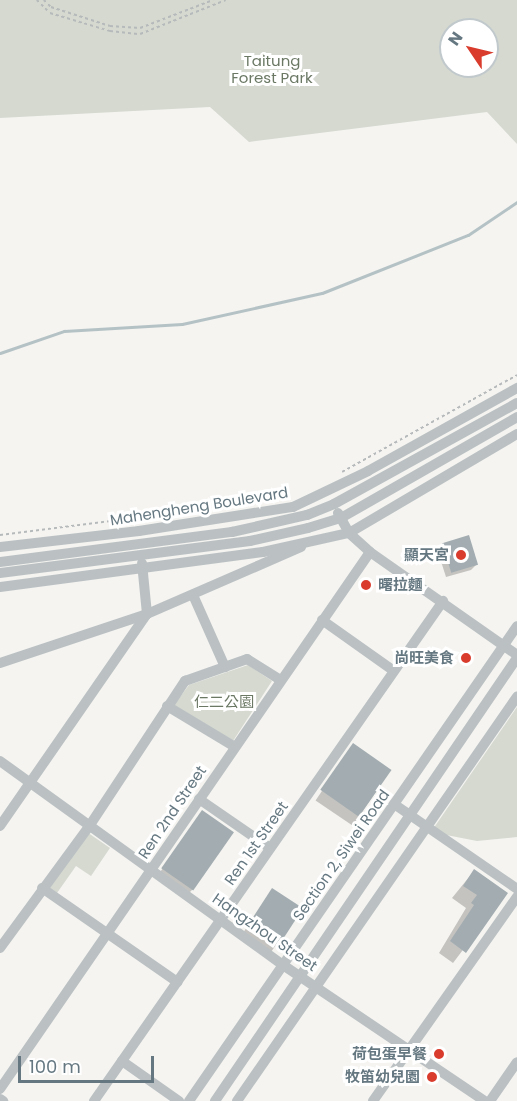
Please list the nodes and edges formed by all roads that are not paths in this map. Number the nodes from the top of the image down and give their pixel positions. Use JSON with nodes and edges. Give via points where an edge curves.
{"nodes":[{"id":1,"x":517,"y":388,"type":"edge"},
{"id":2,"x":517,"y":402,"type":"edge"},
{"id":3,"x":517,"y":417,"type":"edge"},
{"id":4,"x":517,"y":434,"type":"edge"},
{"id":5,"x":428,"y":438,"type":"junction"},
{"id":6,"x":435,"y":448,"type":"junction"},
{"id":7,"x":443,"y":460,"type":"junction"},
{"id":8,"x":451,"y":473,"type":"junction"},
{"id":9,"x":331,"y":491,"type":"junction"},
{"id":10,"x":334,"y":504,"type":"junction"},
{"id":11,"x":341,"y":518,"type":"junction"},
{"id":12,"x":349,"y":532,"type":"junction"},
{"id":13,"x":321,"y":538,"type":"junction"},
{"id":14,"x":140,"y":543,"type":"junction"},
{"id":15,"x":0,"y":547,"type":"edge"},
{"id":16,"x":370,"y":552,"type":"junction"},
{"id":17,"x":0,"y":562,"type":"edge"},
{"id":18,"x":142,"y":569,"type":"junction"},
{"id":19,"x":0,"y":573,"type":"edge"},
{"id":20,"x":0,"y":587,"type":"edge"},
{"id":21,"x":194,"y":595,"type":"junction"},
{"id":22,"x":443,"y":601,"type":"junction"},
{"id":23,"x":147,"y":614,"type":"junction"},
{"id":24,"x":322,"y":620,"type":"junction"},
{"id":25,"x":517,"y":626,"type":"edge"},
{"id":26,"x":504,"y":644,"type":"junction"},
{"id":27,"x":517,"y":656,"type":"edge"},
{"id":28,"x":0,"y":663,"type":"edge"},
{"id":29,"x":225,"y":667,"type":"junction"},
{"id":30,"x":394,"y":671,"type":"junction"},
{"id":31,"x":281,"y":680,"type":"junction"},
{"id":32,"x":517,"y":697,"type":"edge"},
{"id":33,"x":167,"y":706,"type":"junction"},
{"id":34,"x":235,"y":747,"type":"junction"},
{"id":35,"x":0,"y":761,"type":"edge"},
{"id":36,"x":31,"y":782,"type":"junction"},
{"id":37,"x":199,"y":799,"type":"junction"},
{"id":38,"x":394,"y":804,"type":"junction"},
{"id":39,"x":411,"y":815,"type":"junction"},
{"id":40,"x":90,"y":825,"type":"junction"},
{"id":41,"x":0,"y":826,"type":"edge"},
{"id":42,"x":428,"y":826,"type":"junction"},
{"id":43,"x":270,"y":848,"type":"junction"},
{"id":44,"x":150,"y":870,"type":"junction"},
{"id":45,"x":42,"y":888,"type":"junction"},
{"id":46,"x":517,"y":890,"type":"edge"},
{"id":47,"x":517,"y":897,"type":"edge"},
{"id":48,"x":221,"y":919,"type":"junction"},
{"id":49,"x":107,"y":933,"type":"junction"},
{"id":50,"x":0,"y":948,"type":"edge"},
{"id":51,"x":283,"y":965,"type":"junction"},
{"id":52,"x":302,"y":977,"type":"junction"},
{"id":53,"x":177,"y":982,"type":"junction"},
{"id":54,"x":316,"y":987,"type":"junction"},
{"id":55,"x":409,"y":1049,"type":"junction"},
{"id":56,"x":122,"y":1061,"type":"junction"},
{"id":57,"x":517,"y":1062,"type":"edge"},
{"id":58,"x":0,"y":1089,"type":"edge"},
{"id":59,"x":94,"y":1101,"type":"edge"},
{"id":60,"x":179,"y":1101,"type":"edge"},
{"id":61,"x":189,"y":1101,"type":"edge"},
{"id":62,"x":215,"y":1101,"type":"edge"},
{"id":63,"x":237,"y":1101,"type":"edge"},
{"id":64,"x":373,"y":1101,"type":"edge"},
{"id":65,"x":485,"y":1101,"type":"edge"},
{"id":66,"x":490,"y":1101,"type":"edge"}],
"edges":[{"from":1,"to":5,"type":"street","name":"Mahengheng Boulevard"},
{"from":2,"to":6,"type":"street","name":"Mahengheng Boulevard"},
{"from":3,"to":7,"type":"street","name":"Mahengheng Boulevard"},
{"from":4,"to":8,"type":"street"},
{"from":5,"to":6,"type":"street"},
{"from":5,"to":9,"type":"street","name":"Mahengheng Boulevard"},
{"from":6,"to":10,"type":"street","name":"Mahengheng Boulevard"},
{"from":7,"to":8,"type":"street"},
{"from":7,"to":11,"type":"street","name":"Mahengheng Boulevard"},
{"from":8,"to":12,"type":"street"},
{"from":9,"to":10,"type":"street"},
{"from":9,"to":14,"type":"street","name":"Mahengheng Boulevard","via":[[293,507]]},
{"from":10,"to":11,"type":"street"},
{"from":10,"to":14,"type":"street","name":"Mahengheng Boulevard","via":[[307,515],[232,532]]},
{"from":11,"to":12,"type":"street"},
{"from":11,"to":14,"type":"street","name":"Mahengheng Boulevard","via":[[250,541]]},
{"from":12,"to":13,"type":"street"},
{"from":12,"to":16,"type":"street"},
{"from":13,"to":18,"type":"street","via":[[263,552]]},
{"from":13,"to":21,"type":"street"},
{"from":14,"to":15,"type":"street","name":"Mahengheng Boulevard"},
{"from":14,"to":17,"type":"street","name":"Mahengheng Boulevard"},
{"from":14,"to":18,"type":"street"},
{"from":14,"to":19,"type":"street","name":"Mahengheng Boulevard"},
{"from":16,"to":22,"type":"street"},
{"from":16,"to":24,"type":"street","name":"Ren 2nd Street"},
{"from":18,"to":20,"type":"street"},
{"from":18,"to":23,"type":"street"},
{"from":21,"to":23,"type":"street"},
{"from":21,"to":29,"type":"street"},
{"from":22,"to":26,"type":"street"},
{"from":22,"to":30,"type":"street","name":"Ren 1st Street"},
{"from":23,"to":28,"type":"street"},
{"from":23,"to":36,"type":"street"},
{"from":24,"to":30,"type":"street"},
{"from":24,"to":31,"type":"street","name":"Ren 2nd Street"},
{"from":25,"to":26,"type":"street","name":"Section 2, Siwei Road"},
{"from":26,"to":27,"type":"street"},
{"from":26,"to":38,"type":"street","name":"Section 2, Siwei Road"},
{"from":27,"to":39,"type":"street"},
{"from":29,"to":31,"type":"street","via":[[247,659]]},
{"from":29,"to":33,"type":"street","via":[[185,681]]},
{"from":30,"to":43,"type":"street","name":"Ren 1st Street"},
{"from":31,"to":34,"type":"street","name":"Ren 2nd Street"},
{"from":32,"to":42,"type":"street"},
{"from":33,"to":34,"type":"street"},
{"from":33,"to":40,"type":"street"},
{"from":34,"to":37,"type":"street","name":"Ren 2nd Street"},
{"from":35,"to":36,"type":"street","name":"Hangzhou Street"},
{"from":36,"to":40,"type":"street","name":"Hangzhou Street"},
{"from":36,"to":41,"type":"street"},
{"from":37,"to":43,"type":"street"},
{"from":37,"to":44,"type":"street","name":"Ren 2nd Street"},
{"from":38,"to":39,"type":"street"},
{"from":38,"to":51,"type":"street","name":"Section 2, Siwei Road"},
{"from":39,"to":42,"type":"street"},
{"from":39,"to":52,"type":"street"},
{"from":40,"to":44,"type":"street","name":"Hangzhou Street"},
{"from":40,"to":45,"type":"street"},
{"from":42,"to":46,"type":"street"},
{"from":42,"to":54,"type":"street"},
{"from":43,"to":48,"type":"street","name":"Ren 1st Street"},
{"from":44,"to":48,"type":"street","name":"Hangzhou Street"},
{"from":44,"to":49,"type":"street","name":"Ren 2nd Street"},
{"from":45,"to":49,"type":"street"},
{"from":45,"to":50,"type":"street"},
{"from":47,"to":55,"type":"street"},
{"from":48,"to":51,"type":"street","name":"Hangzhou Street"},
{"from":48,"to":53,"type":"street","name":"Ren 1st Street"},
{"from":49,"to":53,"type":"street"},
{"from":49,"to":58,"type":"street","name":"Ren 2nd Street"},
{"from":51,"to":52,"type":"street","name":"Hangzhou Street"},
{"from":51,"to":61,"type":"street","name":"Section 2, Siwei Road"},
{"from":52,"to":54,"type":"street","name":"Hangzhou Street"},
{"from":52,"to":62,"type":"street"},
{"from":53,"to":56,"type":"street","name":"Ren 1st Street"},
{"from":54,"to":55,"type":"street","name":"Hangzhou Street"},
{"from":54,"to":63,"type":"street"},
{"from":55,"to":64,"type":"street"},
{"from":55,"to":65,"type":"street","name":"Hangzhou Street"},
{"from":56,"to":59,"type":"street","name":"Ren 1st Street"},
{"from":56,"to":60,"type":"street"},
{"from":57,"to":66,"type":"street"}]}
